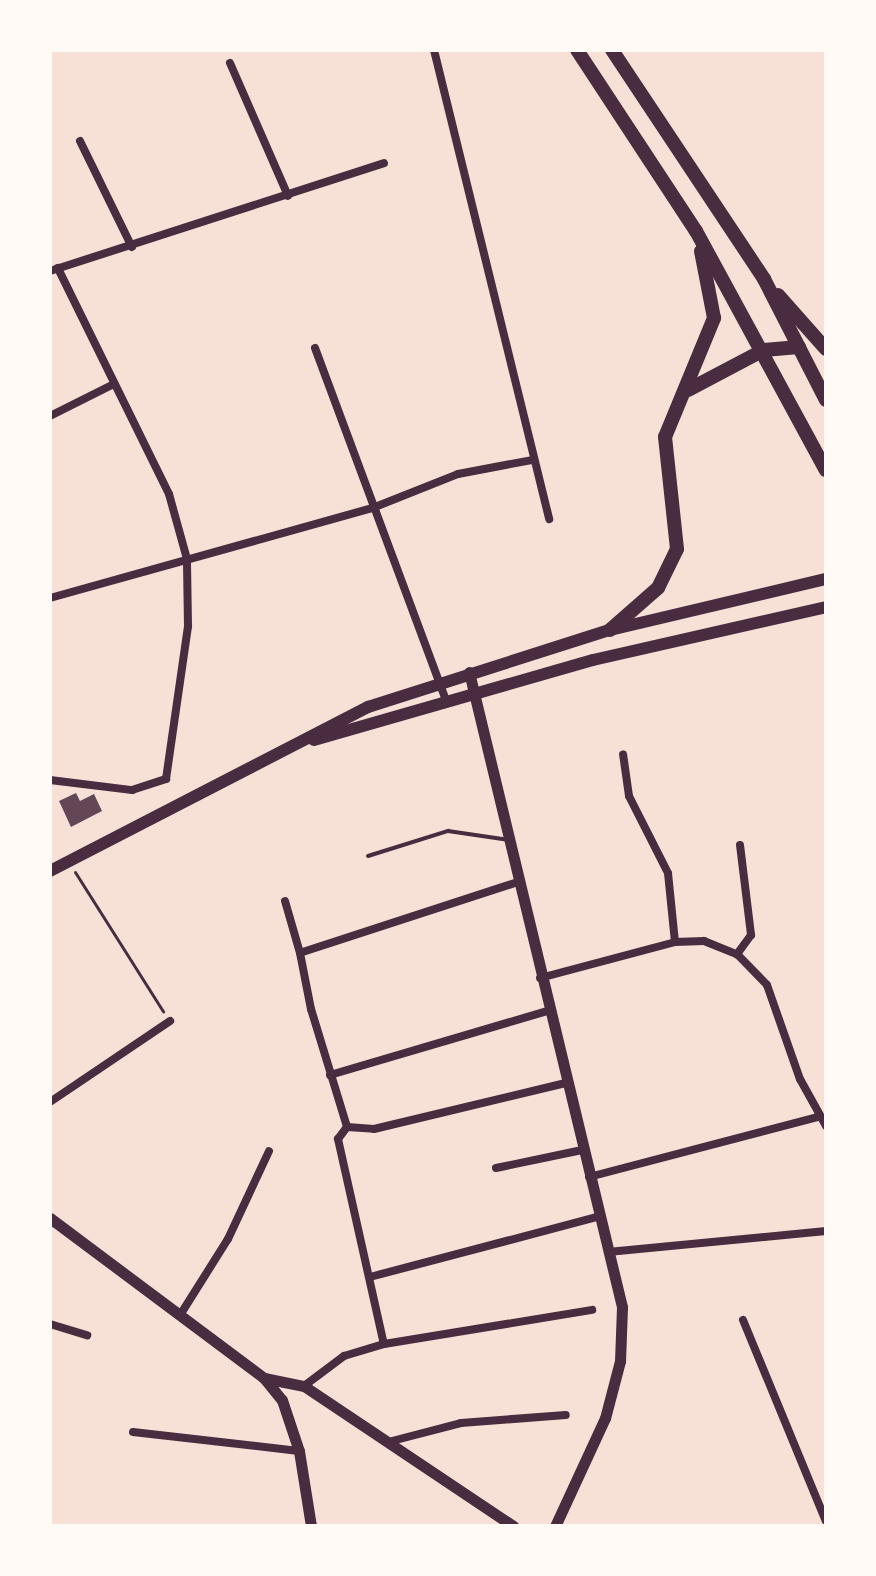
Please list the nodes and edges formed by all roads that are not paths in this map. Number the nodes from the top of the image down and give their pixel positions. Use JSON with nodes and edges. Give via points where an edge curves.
{"nodes":[{"id":1,"x":434,"y":50,"type":"edge"},
{"id":2,"x":577,"y":50,"type":"edge"},
{"id":3,"x":612,"y":50,"type":"edge"},
{"id":4,"x":230,"y":63,"type":"dead end"},
{"id":5,"x":80,"y":141,"type":"dead end"},
{"id":6,"x":384,"y":163,"type":"dead end"},
{"id":7,"x":288,"y":196,"type":"junction"},
{"id":8,"x":696,"y":231,"type":"junction"},
{"id":9,"x":132,"y":247,"type":"junction"},
{"id":10,"x":54,"y":270,"type":"edge"},
{"id":11,"x":764,"y":279,"type":"junction"},
{"id":12,"x":799,"y":347,"type":"junction"},
{"id":13,"x":315,"y":348,"type":"dead end"},
{"id":14,"x":826,"y":349,"type":"edge"},
{"id":15,"x":764,"y":350,"type":"junction"},
{"id":16,"x":114,"y":384,"type":"junction"},
{"id":17,"x":684,"y":392,"type":"junction"},
{"id":18,"x":826,"y":400,"type":"edge"},
{"id":19,"x":50,"y":416,"type":"edge"},
{"id":20,"x":532,"y":460,"type":"junction"},
{"id":21,"x":826,"y":470,"type":"edge"},
{"id":22,"x":375,"y":507,"type":"junction"},
{"id":23,"x":549,"y":519,"type":"dead end"},
{"id":24,"x":187,"y":559,"type":"junction"},
{"id":25,"x":826,"y":579,"type":"edge"},
{"id":26,"x":50,"y":598,"type":"edge"},
{"id":27,"x":826,"y":607,"type":"edge"},
{"id":28,"x":610,"y":630,"type":"junction"},
{"id":29,"x":469,"y":672,"type":"junction"},
{"id":30,"x":440,"y":681,"type":"junction"},
{"id":31,"x":475,"y":695,"type":"junction"},
{"id":32,"x":447,"y":702,"type":"junction"},
{"id":33,"x":288,"y":748,"type":"junction"},
{"id":34,"x":623,"y":754,"type":"dead end"},
{"id":35,"x":50,"y":780,"type":"edge"},
{"id":36,"x":511,"y":841,"type":"junction"},
{"id":37,"x":740,"y":845,"type":"dead end"},
{"id":38,"x":368,"y":856,"type":"dead end"},
{"id":39,"x":50,"y":871,"type":"edge"},
{"id":40,"x":521,"y":881,"type":"junction"},
{"id":41,"x":285,"y":901,"type":"dead end"},
{"id":42,"x":675,"y":942,"type":"junction"},
{"id":43,"x":300,"y":953,"type":"junction"},
{"id":44,"x":737,"y":954,"type":"junction"},
{"id":45,"x":540,"y":978,"type":"junction"},
{"id":46,"x":548,"y":1011,"type":"junction"},
{"id":47,"x":170,"y":1021,"type":"road end"},
{"id":48,"x":330,"y":1075,"type":"junction"},
{"id":49,"x":565,"y":1083,"type":"junction"},
{"id":50,"x":50,"y":1102,"type":"edge"},
{"id":51,"x":818,"y":1117,"type":"junction"},
{"id":52,"x":826,"y":1126,"type":"edge"},
{"id":53,"x":347,"y":1127,"type":"junction"},
{"id":54,"x":582,"y":1150,"type":"junction"},
{"id":55,"x":269,"y":1151,"type":"dead end"},
{"id":56,"x":496,"y":1168,"type":"dead end"},
{"id":57,"x":589,"y":1177,"type":"junction"},
{"id":58,"x":597,"y":1217,"type":"junction"},
{"id":59,"x":50,"y":1218,"type":"edge"},
{"id":60,"x":826,"y":1231,"type":"edge"},
{"id":61,"x":608,"y":1252,"type":"junction"},
{"id":62,"x":370,"y":1277,"type":"junction"},
{"id":63,"x":592,"y":1310,"type":"dead end"},
{"id":64,"x":182,"y":1312,"type":"junction"},
{"id":65,"x":743,"y":1320,"type":"dead end"},
{"id":66,"x":50,"y":1324,"type":"edge"},
{"id":67,"x":87,"y":1335,"type":"dead end"},
{"id":68,"x":384,"y":1344,"type":"junction"},
{"id":69,"x":264,"y":1378,"type":"junction"},
{"id":70,"x":304,"y":1386,"type":"junction"},
{"id":71,"x":566,"y":1415,"type":"dead end"},
{"id":72,"x":133,"y":1432,"type":"dead end"},
{"id":73,"x":392,"y":1441,"type":"junction"},
{"id":74,"x":299,"y":1451,"type":"junction"},
{"id":75,"x":826,"y":1521,"type":"edge"},
{"id":76,"x":311,"y":1526,"type":"edge"},
{"id":77,"x":513,"y":1526,"type":"edge"},
{"id":78,"x":555,"y":1526,"type":"edge"}],
"edges":[{"from":1,"to":20,"type":"street"},
{"from":2,"to":8,"type":"main road"},
{"from":3,"to":11,"type":"main road"},
{"from":4,"to":7,"type":"street"},
{"from":5,"to":9,"type":"street"},
{"from":6,"to":7,"type":"street"},
{"from":7,"to":9,"type":"street"},
{"from":8,"to":15,"type":"main road"},
{"from":8,"to":17,"type":"main road","via":[[714,318]]},
{"from":9,"to":10,"type":"street"},
{"from":10,"to":16,"type":"street"},
{"from":11,"to":12,"type":"main road"},
{"from":11,"to":14,"type":"main road"},
{"from":12,"to":15,"type":"main road"},
{"from":12,"to":18,"type":"main road"},
{"from":13,"to":22,"type":"street"},
{"from":15,"to":17,"type":"main road"},
{"from":15,"to":21,"type":"main road"},
{"from":16,"to":19,"type":"street"},
{"from":16,"to":24,"type":"street","via":[[169,494]]},
{"from":17,"to":28,"type":"main road","via":[[668,424],[664,449],[677,549],[658,588]]},
{"from":20,"to":22,"type":"street","via":[[458,474]]},
{"from":20,"to":23,"type":"street"},
{"from":22,"to":24,"type":"street"},
{"from":22,"to":30,"type":"street"},
{"from":24,"to":26,"type":"street"},
{"from":24,"to":35,"type":"street","via":[[188,626],[166,779],[132,790]]},
{"from":25,"to":28,"type":"main road"},
{"from":27,"to":31,"type":"main road","via":[[685,637]]},
{"from":28,"to":29,"type":"main road"},
{"from":29,"to":30,"type":"main road"},
{"from":29,"to":31,"type":"street"},
{"from":30,"to":32,"type":"street"},
{"from":30,"to":33,"type":"main road","via":[[368,707]]},
{"from":31,"to":32,"type":"main road"},
{"from":31,"to":36,"type":"street"},
{"from":32,"to":33,"type":"main road"},
{"from":33,"to":39,"type":"main road"},
{"from":34,"to":42,"type":"street","via":[[629,796],[668,873]]},
{"from":36,"to":38,"type":"lane","via":[[448,831]]},
{"from":36,"to":40,"type":"street"},
{"from":37,"to":44,"type":"street","via":[[751,935]]},
{"from":40,"to":43,"type":"street"},
{"from":40,"to":45,"type":"street"},
{"from":41,"to":43,"type":"street"},
{"from":42,"to":44,"type":"street","via":[[704,941]]},
{"from":42,"to":45,"type":"street"},
{"from":43,"to":48,"type":"street"},
{"from":44,"to":51,"type":"street","via":[[767,985]]},
{"from":45,"to":46,"type":"street"},
{"from":46,"to":48,"type":"street"},
{"from":46,"to":49,"type":"street"},
{"from":47,"to":50,"type":"street"},
{"from":48,"to":53,"type":"street"},
{"from":49,"to":53,"type":"street","via":[[374,1129]]},
{"from":49,"to":54,"type":"street"},
{"from":51,"to":52,"type":"street"},
{"from":51,"to":57,"type":"street"},
{"from":53,"to":62,"type":"street","via":[[338,1139]]},
{"from":54,"to":56,"type":"street"},
{"from":54,"to":57,"type":"street"},
{"from":55,"to":64,"type":"street","via":[[228,1239]]},
{"from":57,"to":58,"type":"street"},
{"from":58,"to":61,"type":"street"},
{"from":58,"to":62,"type":"street"},
{"from":59,"to":64,"type":"street"},
{"from":60,"to":61,"type":"street"},
{"from":61,"to":78,"type":"street","via":[[622,1307],[620,1361],[605,1418]]},
{"from":62,"to":68,"type":"street"},
{"from":63,"to":68,"type":"street"},
{"from":64,"to":69,"type":"street"},
{"from":65,"to":75,"type":"street"},
{"from":66,"to":67,"type":"street"},
{"from":68,"to":70,"type":"street","via":[[344,1356]]},
{"from":69,"to":70,"type":"street"},
{"from":69,"to":74,"type":"street","via":[[282,1400]]},
{"from":70,"to":73,"type":"street"},
{"from":71,"to":73,"type":"street","via":[[461,1423]]},
{"from":72,"to":74,"type":"street"},
{"from":73,"to":77,"type":"street"},
{"from":74,"to":76,"type":"street"}]}
